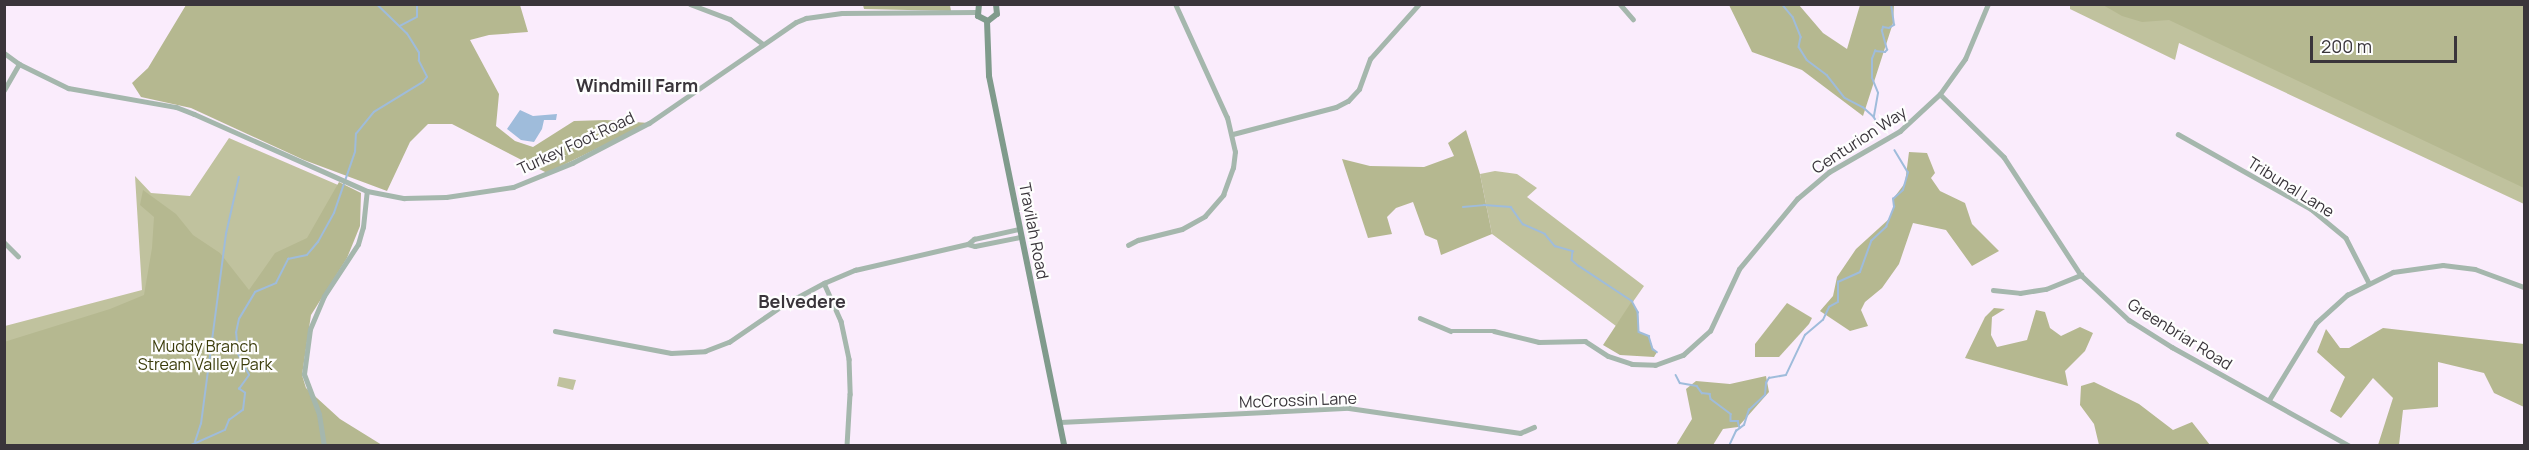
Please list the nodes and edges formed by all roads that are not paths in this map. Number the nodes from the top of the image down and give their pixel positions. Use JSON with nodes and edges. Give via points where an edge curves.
{"nodes":[{"id":1,"x":690,"y":4,"type":"edge"},
{"id":2,"x":1005,"y":4,"type":"edge"},
{"id":3,"x":1175,"y":4,"type":"edge"},
{"id":4,"x":1419,"y":4,"type":"edge"},
{"id":5,"x":1620,"y":4,"type":"edge"},
{"id":6,"x":1988,"y":4,"type":"edge"},
{"id":7,"x":997,"y":6,"type":"edge"},
{"id":8,"x":978,"y":8,"type":"edge"},
{"id":9,"x":1633,"y":19,"type":"dead end"},
{"id":10,"x":987,"y":21,"type":"junction"},
{"id":11,"x":763,"y":44,"type":"junction"},
{"id":12,"x":4,"y":53,"type":"edge"},
{"id":13,"x":19,"y":64,"type":"junction"},
{"id":14,"x":4,"y":90,"type":"edge"},
{"id":15,"x":1940,"y":94,"type":"junction"},
{"id":16,"x":1233,"y":134,"type":"junction"},
{"id":17,"x":2178,"y":134,"type":"dead end"},
{"id":18,"x":367,"y":191,"type":"junction"},
{"id":19,"x":1019,"y":229,"type":"junction"},
{"id":20,"x":1020,"y":237,"type":"junction"},
{"id":21,"x":4,"y":242,"type":"edge"},
{"id":22,"x":968,"y":244,"type":"junction"},
{"id":23,"x":1128,"y":245,"type":"dead end"},
{"id":24,"x":18,"y":256,"type":"dead end"},
{"id":25,"x":2081,"y":275,"type":"junction"},
{"id":26,"x":824,"y":283,"type":"junction"},
{"id":27,"x":2369,"y":283,"type":"junction"},
{"id":28,"x":2524,"y":287,"type":"edge"},
{"id":29,"x":1993,"y":290,"type":"dead end"},
{"id":30,"x":1420,"y":318,"type":"dead end"},
{"id":31,"x":555,"y":331,"type":"dead end"},
{"id":32,"x":2269,"y":400,"type":"junction"},
{"id":33,"x":1060,"y":422,"type":"junction"},
{"id":34,"x":1534,"y":427,"type":"dead end"},
{"id":35,"x":324,"y":446,"type":"edge"},
{"id":36,"x":847,"y":446,"type":"edge"},
{"id":37,"x":1064,"y":446,"type":"edge"},
{"id":38,"x":2350,"y":446,"type":"edge"}],
"edges":[{"from":1,"to":11,"type":"street","via":[[730,19]]},
{"from":2,"to":7,"type":"main road"},
{"from":3,"to":16,"type":"street"},
{"from":4,"to":16,"type":"street","via":[[1370,59],[1359,88],[1348,101]]},
{"from":5,"to":9,"type":"street"},
{"from":6,"to":15,"type":"street","name":"Centurion Way","via":[[1965,59]]},
{"from":7,"to":10,"type":"main road","via":[[996,17]]},
{"from":8,"to":10,"type":"main road","via":[[980,18]]},
{"from":8,"to":11,"type":"street","name":"Turkey Foot Road","via":[[821,14],[796,22]]},
{"from":10,"to":19,"type":"main road","name":"Travilah Road","via":[[989,76]]},
{"from":11,"to":18,"type":"street","name":"Turkey Foot Road","via":[[639,129],[530,181],[493,192],[446,197],[404,198]]},
{"from":12,"to":13,"type":"street","name":"Turkey Foot Road"},
{"from":13,"to":14,"type":"street"},
{"from":13,"to":18,"type":"street","name":"Turkey Foot Road","via":[[78,91],[176,107]]},
{"from":15,"to":25,"type":"street","name":"Greenbriar Road","via":[[2004,157]]},
{"from":15,"to":30,"type":"street","name":"Centurion Way","via":[[1899,131],[1830,171],[1797,199],[1739,269],[1710,332],[1676,359],[1655,365],[1632,364],[1608,356],[1585,341],[1539,342],[1494,331],[1450,331]]},
{"from":16,"to":23,"type":"street","via":[[1235,152],[1230,181],[1214,208],[1182,229]]},
{"from":17,"to":27,"type":"street","name":"Tribunal Lane","via":[[2311,209],[2346,238]]},
{"from":18,"to":35,"type":"street","via":[[358,244],[324,296],[310,329],[304,375],[318,408]]},
{"from":19,"to":20,"type":"main road","name":"Travilah Road"},
{"from":19,"to":22,"type":"street","via":[[974,239]]},
{"from":20,"to":22,"type":"street"},
{"from":20,"to":33,"type":"main road","name":"Travilah Road"},
{"from":21,"to":24,"type":"street"},
{"from":22,"to":26,"type":"street","via":[[855,270]]},
{"from":25,"to":29,"type":"street","via":[[2046,289],[2020,293]]},
{"from":25,"to":32,"type":"street","name":"Greenbriar Road","via":[[2129,320]]},
{"from":26,"to":31,"type":"street","via":[[729,342],[705,351],[671,353]]},
{"from":26,"to":36,"type":"street","via":[[841,321],[849,359]]},
{"from":27,"to":28,"type":"street","via":[[2401,270],[2443,265],[2475,269]]},
{"from":27,"to":32,"type":"street","via":[[2347,295],[2316,323]]},
{"from":32,"to":38,"type":"street","name":"Greenbriar Road"},
{"from":33,"to":34,"type":"street","name":"McCrossin Lane","via":[[1349,408],[1520,433]]},
{"from":33,"to":37,"type":"main road","name":"Travilah Road"}]}
